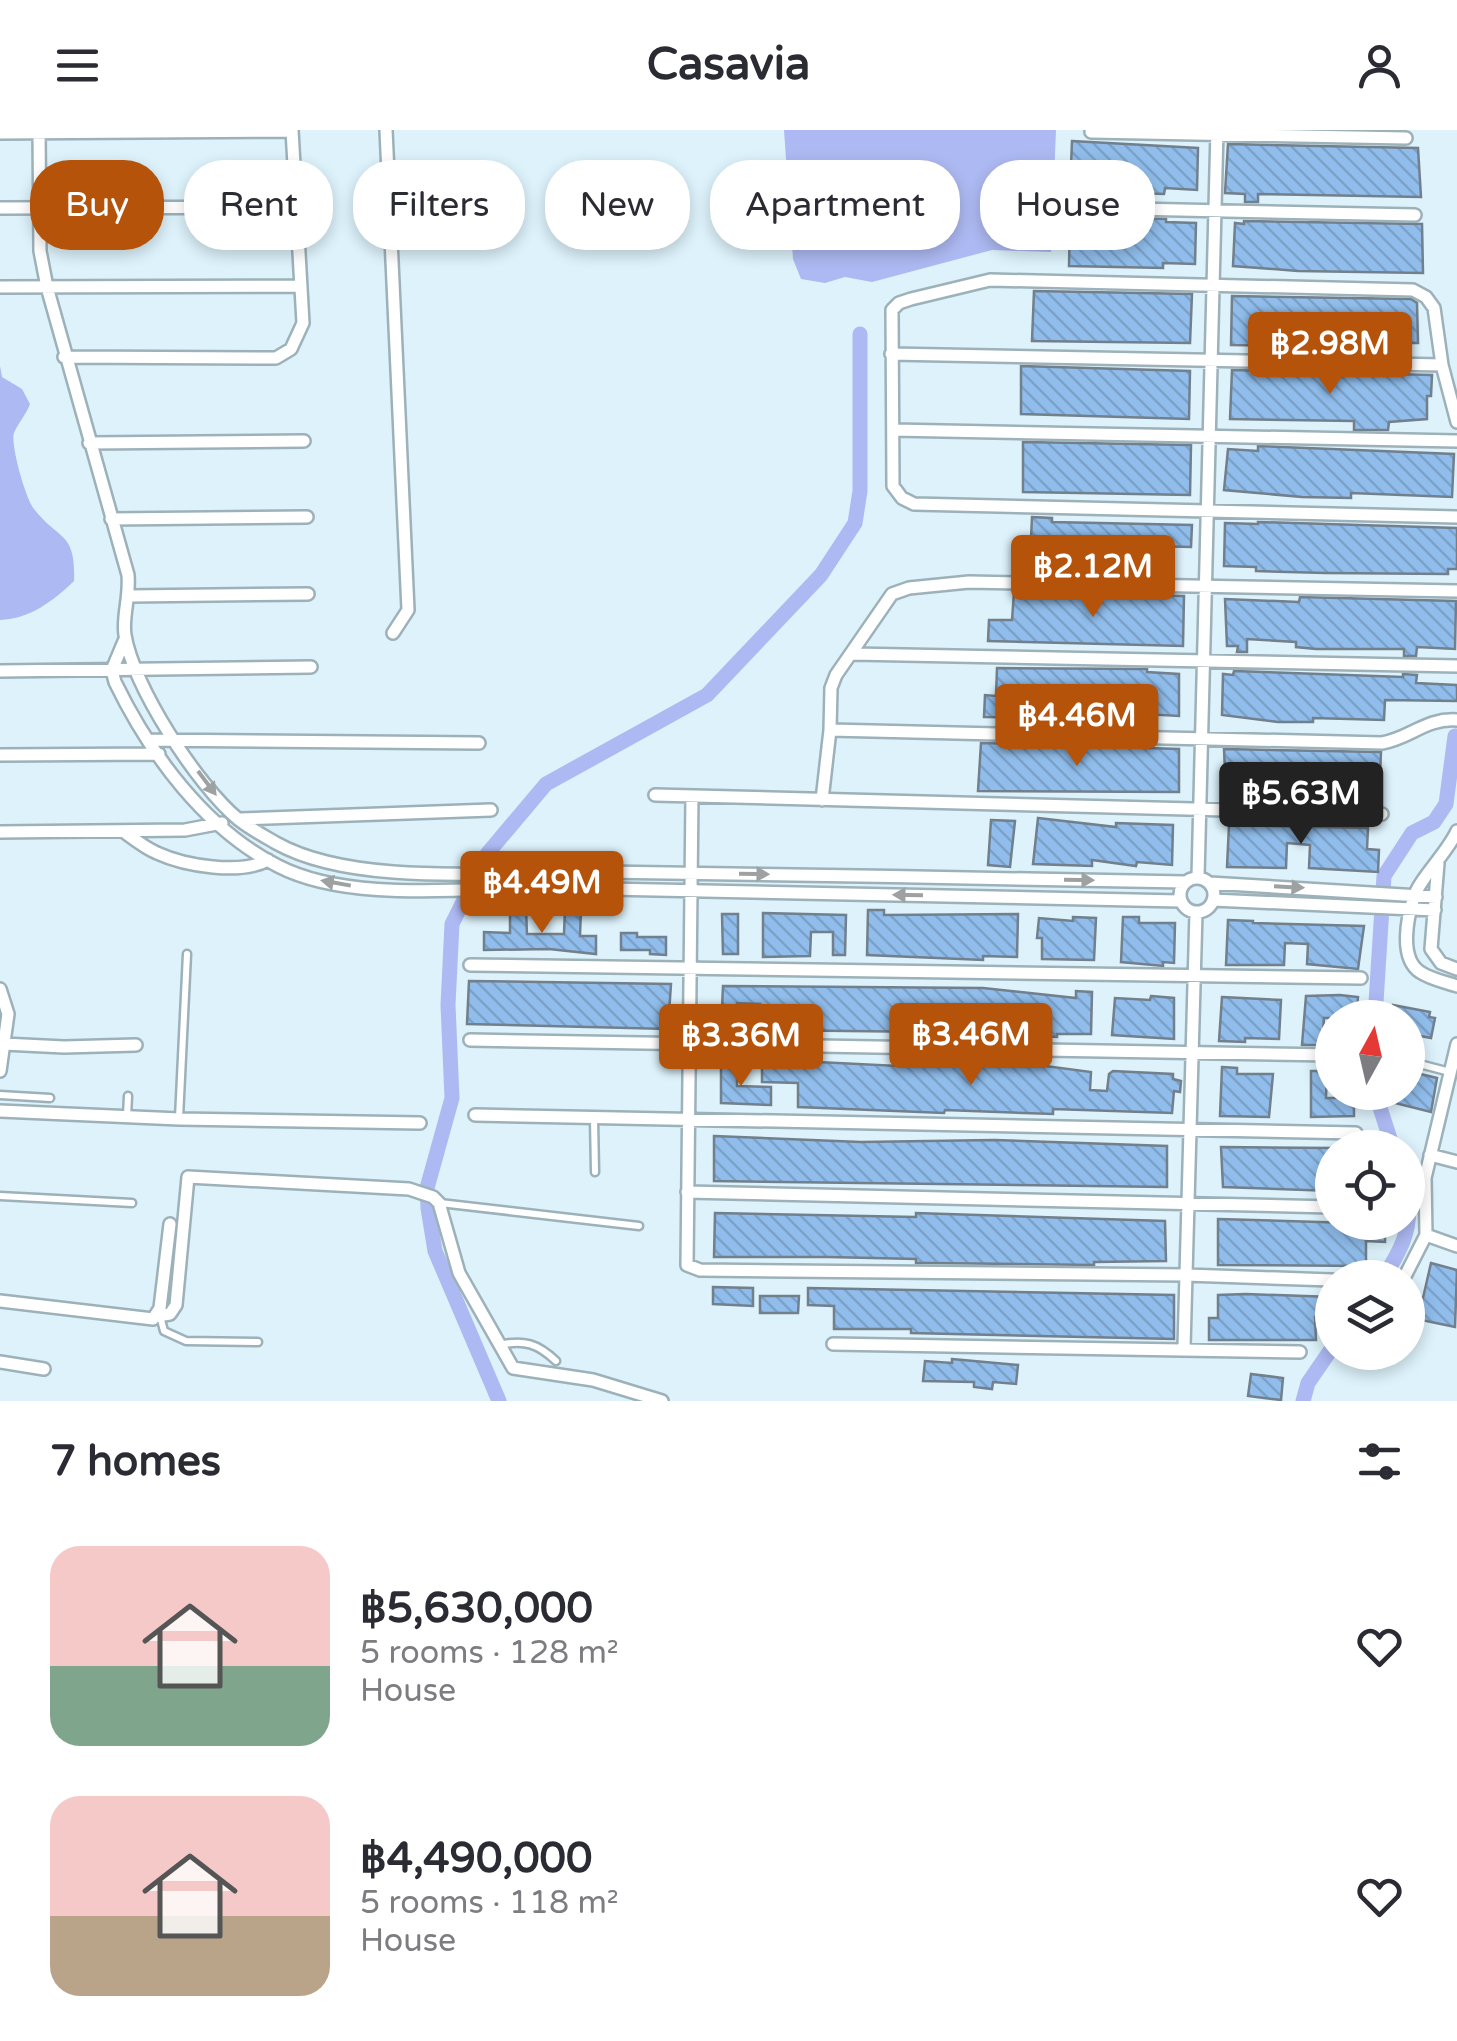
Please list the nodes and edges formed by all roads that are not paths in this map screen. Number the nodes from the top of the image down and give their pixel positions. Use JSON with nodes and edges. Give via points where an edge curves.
{"nodes":[{"id":1,"x":292,"y":130,"type":"edge"},
{"id":2,"x":386,"y":130,"type":"edge"},
{"id":3,"x":39,"y":131,"type":"edge"},
{"id":4,"x":0,"y":132,"type":"edge"},
{"id":5,"x":1091,"y":132,"type":"dead end"},
{"id":6,"x":1217,"y":132,"type":"edge"},
{"id":7,"x":1406,"y":138,"type":"dead end"},
{"id":8,"x":39,"y":160,"type":"edge"},
{"id":9,"x":293,"y":160,"type":"edge"},
{"id":10,"x":0,"y":208,"type":"edge"},
{"id":11,"x":30,"y":208,"type":"edge"},
{"id":12,"x":1155,"y":209,"type":"edge"},
{"id":13,"x":1215,"y":210,"type":"junction"},
{"id":14,"x":1415,"y":214,"type":"dead end"},
{"id":15,"x":40,"y":250,"type":"edge"},
{"id":16,"x":298,"y":250,"type":"edge"},
{"id":17,"x":1213,"y":284,"type":"junction"},
{"id":18,"x":300,"y":286,"type":"junction"},
{"id":19,"x":0,"y":287,"type":"edge"},
{"id":20,"x":47,"y":287,"type":"junction"},
{"id":21,"x":891,"y":354,"type":"junction"},
{"id":22,"x":64,"y":357,"type":"junction"},
{"id":23,"x":1211,"y":360,"type":"junction"},
{"id":24,"x":1442,"y":365,"type":"junction"},
{"id":25,"x":1457,"y":422,"type":"edge"},
{"id":26,"x":893,"y":430,"type":"junction"},
{"id":27,"x":1209,"y":436,"type":"junction"},
{"id":28,"x":304,"y":441,"type":"dead end"},
{"id":29,"x":1457,"y":441,"type":"edge"},
{"id":30,"x":90,"y":443,"type":"junction"},
{"id":31,"x":1207,"y":512,"type":"junction"},
{"id":32,"x":1457,"y":516,"type":"edge"},
{"id":33,"x":307,"y":517,"type":"dead end"},
{"id":34,"x":112,"y":519,"type":"junction"},
{"id":35,"x":1205,"y":586,"type":"junction"},
{"id":36,"x":1457,"y":591,"type":"edge"},
{"id":37,"x":308,"y":594,"type":"dead end"},
{"id":38,"x":130,"y":596,"type":"junction"},
{"id":39,"x":393,"y":633,"type":"dead end"},
{"id":40,"x":125,"y":639,"type":"junction"},
{"id":41,"x":853,"y":654,"type":"junction"},
{"id":42,"x":1203,"y":661,"type":"junction"},
{"id":43,"x":1457,"y":666,"type":"edge"},
{"id":44,"x":312,"y":667,"type":"dead end"},
{"id":45,"x":112,"y":670,"type":"junction"},
{"id":46,"x":134,"y":670,"type":"junction"},
{"id":47,"x":0,"y":671,"type":"edge"},
{"id":48,"x":1457,"y":720,"type":"edge"},
{"id":49,"x":830,"y":730,"type":"junction"},
{"id":50,"x":1201,"y":737,"type":"junction"},
{"id":51,"x":175,"y":739,"type":"junction"},
{"id":52,"x":150,"y":740,"type":"junction"},
{"id":53,"x":479,"y":742,"type":"dead end"},
{"id":54,"x":159,"y":754,"type":"junction"},
{"id":55,"x":0,"y":755,"type":"edge"},
{"id":56,"x":654,"y":796,"type":"dead end"},
{"id":57,"x":692,"y":796,"type":"junction"},
{"id":58,"x":822,"y":800,"type":"junction"},
{"id":59,"x":491,"y":810,"type":"dead end"},
{"id":60,"x":1199,"y":811,"type":"junction"},
{"id":61,"x":1382,"y":814,"type":"dead end"},
{"id":62,"x":238,"y":820,"type":"junction"},
{"id":63,"x":216,"y":824,"type":"junction"},
{"id":64,"x":124,"y":830,"type":"junction"},
{"id":65,"x":1457,"y":830,"type":"edge"},
{"id":66,"x":0,"y":832,"type":"edge"},
{"id":67,"x":268,"y":860,"type":"junction"},
{"id":68,"x":1438,"y":863,"type":"junction"},
{"id":69,"x":573,"y":871,"type":"junction"},
{"id":70,"x":388,"y":872,"type":"junction"},
{"id":71,"x":691,"y":873,"type":"junction"},
{"id":72,"x":937,"y":878,"type":"junction"},
{"id":73,"x":1198,"y":881,"type":"junction"},
{"id":74,"x":387,"y":889,"type":"junction"},
{"id":75,"x":574,"y":889,"type":"junction"},
{"id":76,"x":690,"y":891,"type":"junction"},
{"id":77,"x":939,"y":896,"type":"junction"},
{"id":78,"x":1180,"y":900,"type":"junction"},
{"id":79,"x":1214,"y":900,"type":"junction"},
{"id":80,"x":1413,"y":901,"type":"junction"},
{"id":81,"x":1436,"y":903,"type":"junction"},
{"id":82,"x":1196,"y":912,"type":"junction"},
{"id":83,"x":187,"y":954,"type":"dead end"},
{"id":84,"x":470,"y":965,"type":"dead end"},
{"id":85,"x":690,"y":966,"type":"junction"},
{"id":86,"x":1457,"y":969,"type":"edge"},
{"id":87,"x":1194,"y":976,"type":"junction"},
{"id":88,"x":1361,"y":978,"type":"dead end"},
{"id":89,"x":1457,"y":986,"type":"edge"},
{"id":90,"x":0,"y":989,"type":"edge"},
{"id":91,"x":470,"y":1040,"type":"dead end"},
{"id":92,"x":4,"y":1044,"type":"junction"},
{"id":93,"x":688,"y":1044,"type":"junction"},
{"id":94,"x":1457,"y":1044,"type":"edge"},
{"id":95,"x":136,"y":1045,"type":"dead end"},
{"id":96,"x":1192,"y":1052,"type":"junction"},
{"id":97,"x":1315,"y":1055,"type":"edge"},
{"id":98,"x":1425,"y":1065,"type":"edge"},
{"id":99,"x":0,"y":1070,"type":"edge"},
{"id":100,"x":1454,"y":1073,"type":"edge"},
{"id":101,"x":0,"y":1095,"type":"edge"},
{"id":102,"x":128,"y":1096,"type":"dead end"},
{"id":103,"x":50,"y":1098,"type":"dead end"},
{"id":104,"x":0,"y":1111,"type":"edge"},
{"id":105,"x":475,"y":1115,"type":"dead end"},
{"id":106,"x":127,"y":1117,"type":"junction"},
{"id":107,"x":594,"y":1118,"type":"junction"},
{"id":108,"x":178,"y":1119,"type":"junction"},
{"id":109,"x":687,"y":1120,"type":"junction"},
{"id":110,"x":420,"y":1122,"type":"dead end"},
{"id":111,"x":1190,"y":1130,"type":"junction"},
{"id":112,"x":1315,"y":1132,"type":"edge"},
{"id":113,"x":1430,"y":1154,"type":"junction"},
{"id":114,"x":1457,"y":1162,"type":"edge"},
{"id":115,"x":595,"y":1172,"type":"dead end"},
{"id":116,"x":686,"y":1192,"type":"junction"},
{"id":117,"x":0,"y":1196,"type":"edge"},
{"id":118,"x":436,"y":1200,"type":"junction"},
{"id":119,"x":132,"y":1202,"type":"dead end"},
{"id":120,"x":1188,"y":1203,"type":"junction"},
{"id":121,"x":1315,"y":1206,"type":"edge"},
{"id":122,"x":170,"y":1224,"type":"dead end"},
{"id":123,"x":639,"y":1226,"type":"dead end"},
{"id":124,"x":1426,"y":1236,"type":"junction"},
{"id":125,"x":1457,"y":1246,"type":"edge"},
{"id":126,"x":1413,"y":1260,"type":"edge"},
{"id":127,"x":1186,"y":1275,"type":"junction"},
{"id":128,"x":1315,"y":1279,"type":"edge"},
{"id":129,"x":0,"y":1300,"type":"edge"},
{"id":130,"x":158,"y":1315,"type":"junction"},
{"id":131,"x":258,"y":1342,"type":"dead end"},
{"id":132,"x":833,"y":1344,"type":"dead end"},
{"id":133,"x":498,"y":1345,"type":"junction"},
{"id":134,"x":1184,"y":1347,"type":"junction"},
{"id":135,"x":1300,"y":1352,"type":"dead end"},
{"id":136,"x":556,"y":1361,"type":"dead end"},
{"id":137,"x":0,"y":1362,"type":"edge"},
{"id":138,"x":44,"y":1368,"type":"dead end"},
{"id":139,"x":662,"y":1401,"type":"edge"}],
"edges":[{"from":1,"to":3,"type":"street"},
{"from":1,"to":9,"type":"street"},
{"from":2,"to":39,"type":"street","via":[[408,610]]},
{"from":3,"to":4,"type":"street"},
{"from":3,"to":8,"type":"street"},
{"from":5,"to":6,"type":"street"},
{"from":6,"to":7,"type":"street"},
{"from":6,"to":13,"type":"street"},
{"from":10,"to":11,"type":"street"},
{"from":12,"to":13,"type":"street"},
{"from":13,"to":14,"type":"street"},
{"from":13,"to":17,"type":"street"},
{"from":15,"to":20,"type":"street"},
{"from":16,"to":18,"type":"street"},
{"from":17,"to":21,"type":"street","via":[[990,280],[959,286],[899,303],[889,322]]},
{"from":17,"to":23,"type":"street"},
{"from":17,"to":24,"type":"street","via":[[1413,290],[1434,308]]},
{"from":18,"to":20,"type":"street"},
{"from":18,"to":22,"type":"street","via":[[298,340],[276,358]]},
{"from":19,"to":20,"type":"street"},
{"from":20,"to":22,"type":"street"},
{"from":21,"to":23,"type":"street"},
{"from":21,"to":26,"type":"street"},
{"from":22,"to":30,"type":"street"},
{"from":23,"to":24,"type":"street"},
{"from":23,"to":27,"type":"street"},
{"from":24,"to":25,"type":"street"},
{"from":26,"to":27,"type":"street"},
{"from":26,"to":31,"type":"street","via":[[893,486],[914,504]]},
{"from":27,"to":29,"type":"street"},
{"from":27,"to":31,"type":"street"},
{"from":28,"to":30,"type":"street"},
{"from":30,"to":34,"type":"street"},
{"from":31,"to":32,"type":"street"},
{"from":31,"to":35,"type":"street"},
{"from":33,"to":34,"type":"street"},
{"from":34,"to":38,"type":"street"},
{"from":35,"to":36,"type":"street"},
{"from":35,"to":41,"type":"street","via":[[969,582],[909,588],[892,594]]},
{"from":35,"to":42,"type":"street"},
{"from":37,"to":38,"type":"street"},
{"from":38,"to":40,"type":"street"},
{"from":40,"to":45,"type":"street"},
{"from":40,"to":46,"type":"street"},
{"from":41,"to":42,"type":"street"},
{"from":41,"to":49,"type":"street","via":[[831,688]]},
{"from":42,"to":43,"type":"street"},
{"from":42,"to":50,"type":"street"},
{"from":44,"to":46,"type":"street"},
{"from":45,"to":46,"type":"street"},
{"from":45,"to":47,"type":"street"},
{"from":45,"to":52,"type":"street"},
{"from":46,"to":51,"type":"street"},
{"from":48,"to":50,"type":"street","via":[[1425,723],[1382,742]]},
{"from":49,"to":50,"type":"street"},
{"from":49,"to":58,"type":"street"},
{"from":50,"to":60,"type":"street"},
{"from":51,"to":52,"type":"street"},
{"from":51,"to":53,"type":"street"},
{"from":51,"to":62,"type":"street","one_way":true},
{"from":52,"to":54,"type":"street"},
{"from":54,"to":55,"type":"street"},
{"from":54,"to":63,"type":"street"},
{"from":56,"to":57,"type":"street"},
{"from":57,"to":58,"type":"street"},
{"from":57,"to":71,"type":"street"},
{"from":58,"to":60,"type":"street"},
{"from":59,"to":62,"type":"street"},
{"from":60,"to":61,"type":"street"},
{"from":60,"to":73,"type":"street"},
{"from":62,"to":63,"type":"street"},
{"from":62,"to":70,"type":"street","via":[[304,856]]},
{"from":63,"to":64,"type":"street"},
{"from":63,"to":67,"type":"street"},
{"from":64,"to":66,"type":"street"},
{"from":64,"to":67,"type":"street","via":[[170,858],[231,869]]},
{"from":65,"to":68,"type":"street"},
{"from":74,"to":67,"type":"street","one_way":true,"via":[[336,885]]},
{"from":68,"to":80,"type":"street"},
{"from":68,"to":81,"type":"street"},
{"from":69,"to":70,"type":"street"},
{"from":69,"to":71,"type":"street"},
{"from":69,"to":75,"type":"street"},
{"from":70,"to":74,"type":"street"},
{"from":71,"to":72,"type":"street","one_way":true},
{"from":71,"to":76,"type":"street"},
{"from":72,"to":73,"type":"street","one_way":true},
{"from":72,"to":77,"type":"street"},
{"from":73,"to":78,"type":"street","via":[[1180,890]]},
{"from":73,"to":79,"type":"street"},
{"from":73,"to":80,"type":"street","one_way":true,"via":[[1392,893]]},
{"from":74,"to":75,"type":"street"},
{"from":75,"to":76,"type":"street"},
{"from":77,"to":76,"type":"street","one_way":true},
{"from":76,"to":85,"type":"street"},
{"from":77,"to":78,"type":"street"},
{"from":78,"to":82,"type":"street"},
{"from":79,"to":80,"type":"street","via":[[1391,907]]},
{"from":79,"to":82,"type":"street"},
{"from":80,"to":81,"type":"street"},
{"from":80,"to":89,"type":"street","via":[[1409,961]]},
{"from":81,"to":86,"type":"street","via":[[1430,949]]},
{"from":82,"to":87,"type":"street"},
{"from":83,"to":108,"type":"lane"},
{"from":84,"to":85,"type":"street"},
{"from":85,"to":87,"type":"street"},
{"from":85,"to":93,"type":"street"},
{"from":87,"to":88,"type":"street"},
{"from":87,"to":96,"type":"street"},
{"from":90,"to":92,"type":"street","via":[[8,1014]]},
{"from":91,"to":93,"type":"street"},
{"from":92,"to":95,"type":"street"},
{"from":92,"to":99,"type":"street"},
{"from":93,"to":96,"type":"street"},
{"from":93,"to":109,"type":"street"},
{"from":94,"to":100,"type":"street"},
{"from":96,"to":97,"type":"street"},
{"from":96,"to":111,"type":"street"},
{"from":98,"to":100,"type":"lane"},
{"from":100,"to":113,"type":"street"},
{"from":101,"to":103,"type":"lane"},
{"from":102,"to":106,"type":"lane"},
{"from":104,"to":106,"type":"street"},
{"from":105,"to":107,"type":"street"},
{"from":106,"to":108,"type":"street"},
{"from":107,"to":109,"type":"street"},
{"from":107,"to":115,"type":"lane"},
{"from":108,"to":110,"type":"street"},
{"from":109,"to":111,"type":"street"},
{"from":109,"to":116,"type":"street"},
{"from":111,"to":112,"type":"street"},
{"from":111,"to":120,"type":"street"},
{"from":113,"to":114,"type":"street"},
{"from":113,"to":124,"type":"street"},
{"from":116,"to":120,"type":"street"},
{"from":116,"to":127,"type":"street","via":[[687,1265],[700,1270]]},
{"from":117,"to":119,"type":"lane"},
{"from":118,"to":123,"type":"lane"},
{"from":118,"to":130,"type":"street","via":[[408,1189],[188,1177],[176,1305]]},
{"from":118,"to":133,"type":"street","via":[[459,1273]]},
{"from":120,"to":121,"type":"street"},
{"from":120,"to":127,"type":"street"},
{"from":122,"to":130,"type":"street"},
{"from":124,"to":125,"type":"street"},
{"from":124,"to":126,"type":"street"},
{"from":127,"to":128,"type":"street"},
{"from":127,"to":134,"type":"street"},
{"from":129,"to":130,"type":"street","via":[[148,1321]]},
{"from":130,"to":131,"type":"lane","via":[[176,1339]]},
{"from":132,"to":134,"type":"street"},
{"from":133,"to":136,"type":"lane","via":[[532,1344]]},
{"from":133,"to":139,"type":"street","via":[[520,1370],[593,1380]]},
{"from":134,"to":135,"type":"street"},
{"from":137,"to":138,"type":"street"}]}
